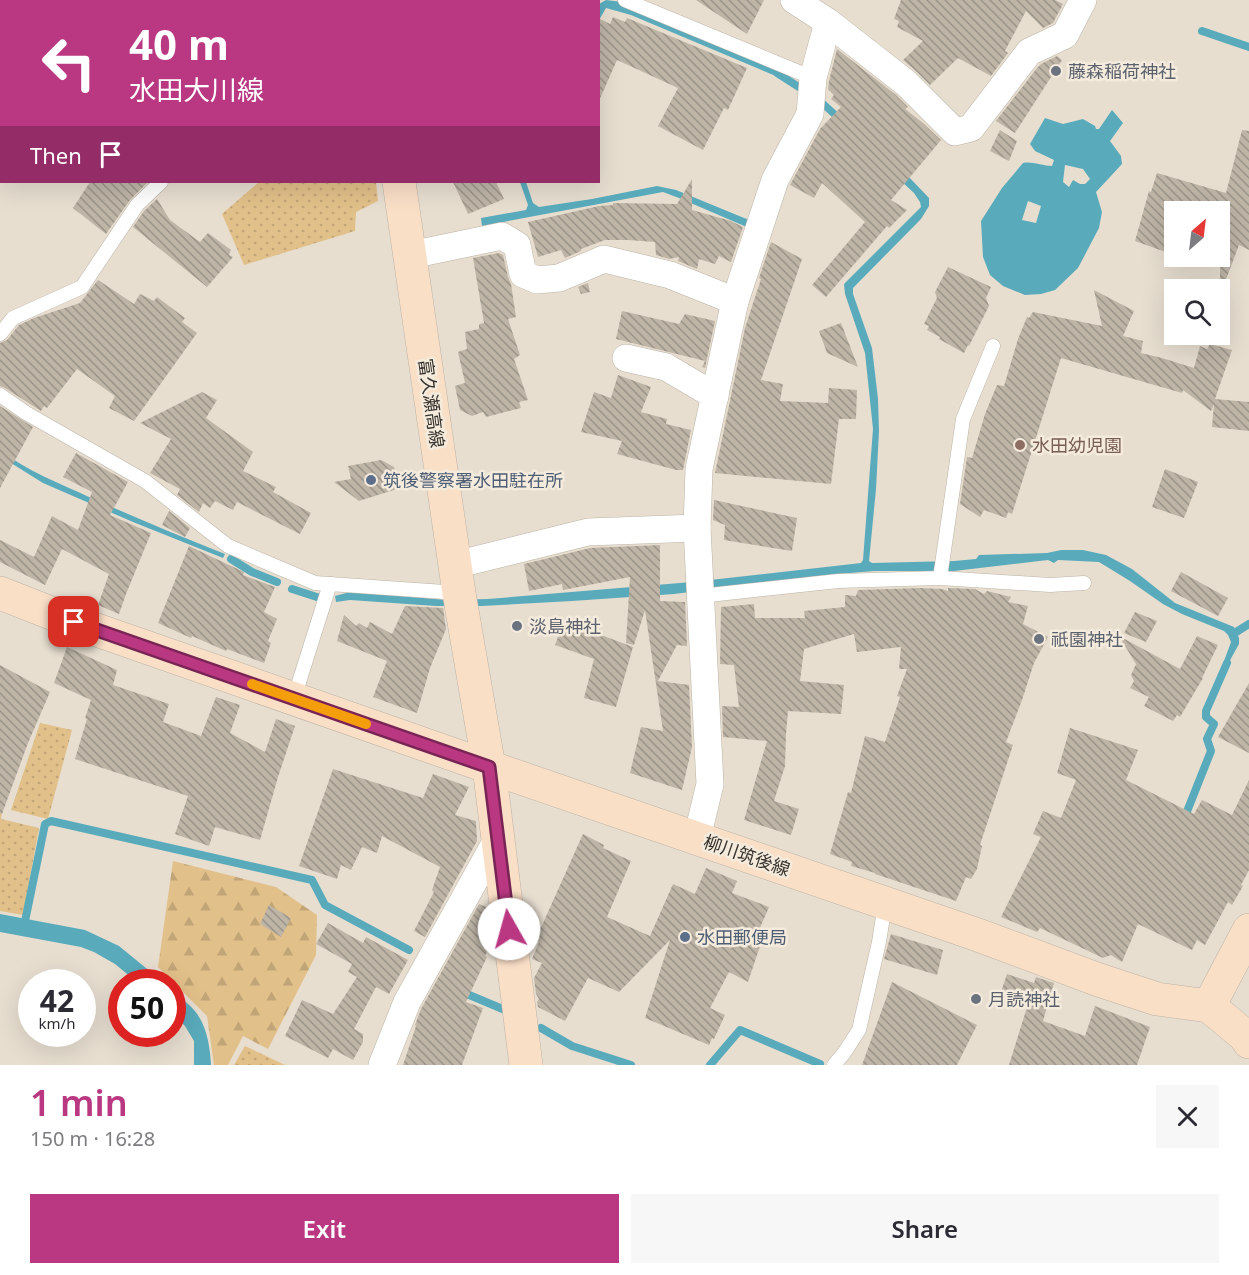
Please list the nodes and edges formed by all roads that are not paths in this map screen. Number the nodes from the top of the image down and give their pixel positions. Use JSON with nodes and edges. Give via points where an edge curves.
{"nodes":[{"id":1,"x":626,"y":0,"type":"edge"},
{"id":2,"x":794,"y":0,"type":"edge"},
{"id":3,"x":1083,"y":0,"type":"edge"},
{"id":4,"x":828,"y":22,"type":"junction"},
{"id":5,"x":813,"y":78,"type":"junction"},
{"id":6,"x":160,"y":183,"type":"edge"},
{"id":7,"x":399,"y":183,"type":"edge"},
{"id":8,"x":425,"y":252,"type":"dead end"},
{"id":9,"x":735,"y":302,"type":"junction"},
{"id":10,"x":0,"y":334,"type":"edge"},
{"id":11,"x":993,"y":346,"type":"dead end"},
{"id":12,"x":626,"y":358,"type":"dead end"},
{"id":13,"x":0,"y":395,"type":"edge"},
{"id":14,"x":715,"y":396,"type":"junction"},
{"id":15,"x":697,"y":528,"type":"junction"},
{"id":16,"x":939,"y":578,"type":"junction"},
{"id":17,"x":457,"y":579,"type":"junction"},
{"id":18,"x":1084,"y":583,"type":"dead end"},
{"id":19,"x":330,"y":584,"type":"junction"},
{"id":20,"x":0,"y":593,"type":"edge"},
{"id":21,"x":700,"y":596,"type":"junction"},
{"id":22,"x":294,"y":698,"type":"junction"},
{"id":23,"x":489,"y":767,"type":"junction"},
{"id":24,"x":498,"y":838,"type":"junction"},
{"id":25,"x":697,"y":838,"type":"junction"},
{"id":26,"x":885,"y":904,"type":"junction"},
{"id":27,"x":1249,"y":930,"type":"edge"},
{"id":28,"x":1209,"y":1006,"type":"junction"},
{"id":29,"x":1249,"y":1042,"type":"edge"},
{"id":30,"x":382,"y":1065,"type":"edge"},
{"id":31,"x":526,"y":1065,"type":"edge"},
{"id":32,"x":834,"y":1065,"type":"edge"}],
"edges":[{"from":1,"to":5,"type":"lane"},
{"from":2,"to":4,"type":"street"},
{"from":3,"to":4,"type":"street","via":[[1065,35],[1029,52],[971,128],[955,132],[906,83]]},
{"from":4,"to":5,"type":"street"},
{"from":5,"to":9,"type":"street","via":[[810,114],[775,180]]},
{"from":6,"to":10,"type":"lane","via":[[137,205],[82,286],[14,318]]},
{"from":7,"to":17,"type":"main road","name":"富久瀬高線"},
{"from":8,"to":9,"type":"street","via":[[502,236],[517,246],[523,274],[537,280],[559,278],[604,259],[670,275]]},
{"from":9,"to":14,"type":"street"},
{"from":11,"to":16,"type":"lane","via":[[963,419]]},
{"from":12,"to":14,"type":"street","via":[[666,367]]},
{"from":13,"to":19,"type":"lane","via":[[145,481],[228,546],[315,583]]},
{"from":14,"to":15,"type":"street","via":[[699,469]]},
{"from":15,"to":17,"type":"street","via":[[588,532]]},
{"from":15,"to":21,"type":"street"},
{"from":16,"to":18,"type":"lane","via":[[1050,585]]},
{"from":16,"to":21,"type":"lane","via":[[838,581]]},
{"from":17,"to":19,"type":"lane"},
{"from":17,"to":23,"type":"main road","name":"富久瀬高線"},
{"from":19,"to":22,"type":"lane"},
{"from":20,"to":22,"type":"main road","name":"柳川筑後線"},
{"from":21,"to":25,"type":"street","via":[[710,784]]},
{"from":22,"to":23,"type":"main road","name":"柳川筑後線"},
{"from":23,"to":24,"type":"main road"},
{"from":23,"to":25,"type":"main road","name":"柳川筑後線"},
{"from":24,"to":30,"type":"street","via":[[407,1002]]},
{"from":24,"to":31,"type":"main road"},
{"from":25,"to":26,"type":"main road","name":"柳川筑後線"},
{"from":26,"to":28,"type":"main road","name":"柳川筑後線","via":[[1157,999]]},
{"from":26,"to":32,"type":"lane","via":[[859,1030]]},
{"from":27,"to":28,"type":"main road"},
{"from":28,"to":29,"type":"main road"}]}
